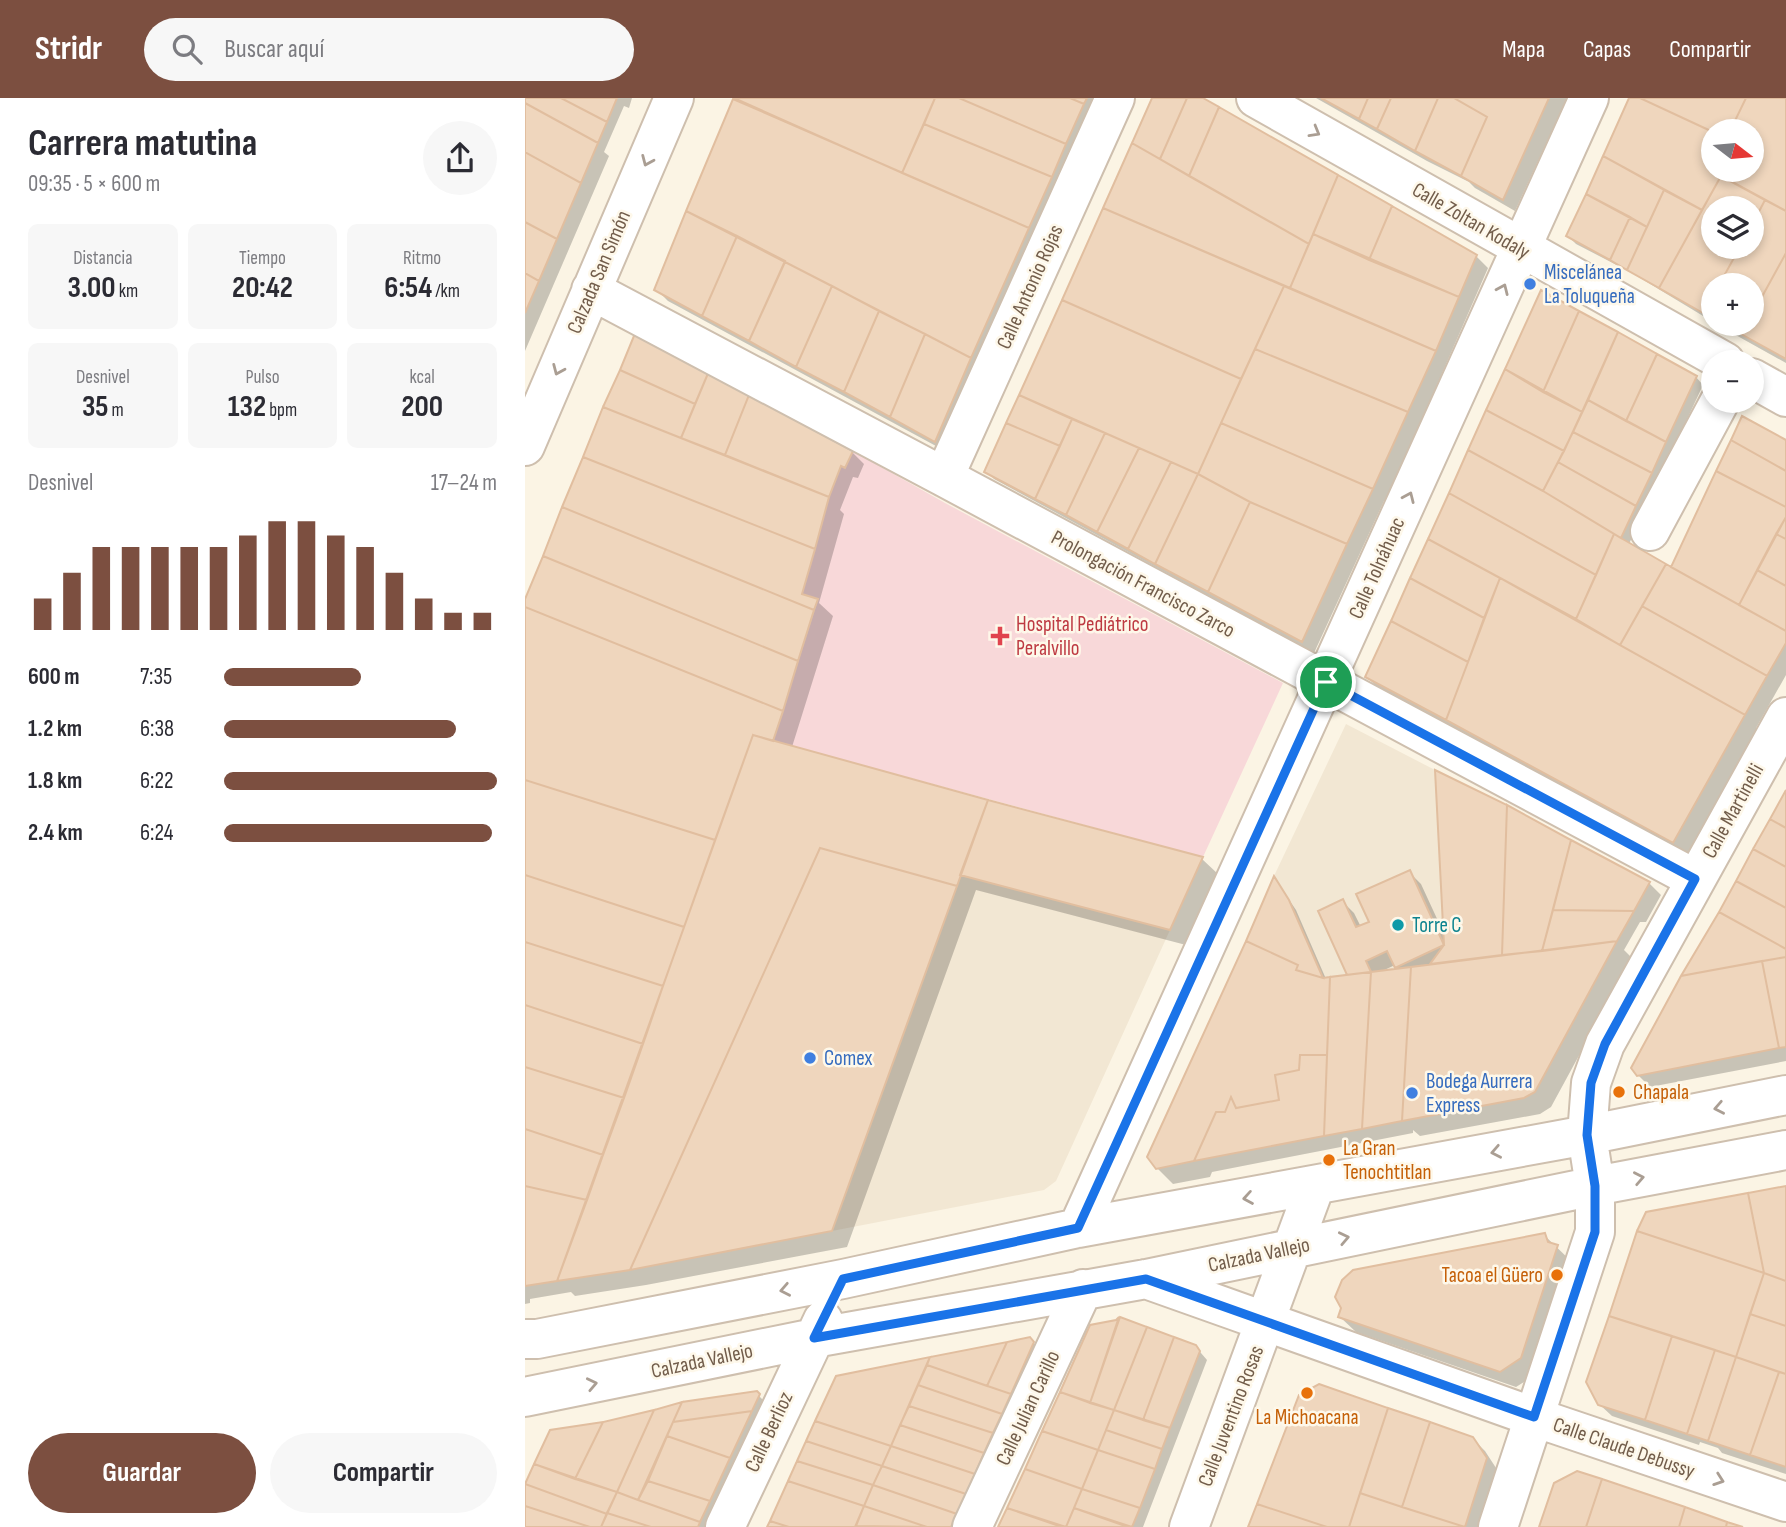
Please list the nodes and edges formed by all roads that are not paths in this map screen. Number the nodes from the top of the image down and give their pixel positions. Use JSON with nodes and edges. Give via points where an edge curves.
{"nodes":[{"id":1,"x":674,"y":98,"type":"edge"},
{"id":2,"x":1115,"y":98,"type":"edge"},
{"id":3,"x":1256,"y":98,"type":"edge"},
{"id":4,"x":1589,"y":98,"type":"edge"},
{"id":5,"x":1521,"y":249,"type":"junction"},
{"id":6,"x":591,"y":290,"type":"junction"},
{"id":7,"x":1703,"y":350,"type":"edge"},
{"id":8,"x":1764,"y":384,"type":"edge"},
{"id":9,"x":1786,"y":397,"type":"edge"},
{"id":10,"x":1714,"y":413,"type":"edge"},
{"id":11,"x":525,"y":446,"type":"edge"},
{"id":12,"x":944,"y":477,"type":"junction"},
{"id":13,"x":1650,"y":531,"type":"dead end"},
{"id":14,"x":1326,"y":682,"type":"junction"},
{"id":15,"x":1786,"y":717,"type":"edge"},
{"id":16,"x":1695,"y":879,"type":"junction"},
{"id":17,"x":1786,"y":1095,"type":"edge"},
{"id":18,"x":1587,"y":1135,"type":"junction"},
{"id":19,"x":1786,"y":1150,"type":"edge"},
{"id":20,"x":1315,"y":1186,"type":"junction"},
{"id":21,"x":1595,"y":1186,"type":"junction"},
{"id":22,"x":1078,"y":1228,"type":"junction"},
{"id":23,"x":1291,"y":1249,"type":"junction"},
{"id":24,"x":843,"y":1279,"type":"junction"},
{"id":25,"x":1146,"y":1279,"type":"junction"},
{"id":26,"x":1083,"y":1289,"type":"junction"},
{"id":27,"x":1266,"y":1322,"type":"junction"},
{"id":28,"x":814,"y":1338,"type":"junction"},
{"id":29,"x":525,"y":1339,"type":"edge"},
{"id":30,"x":525,"y":1397,"type":"edge"},
{"id":31,"x":1534,"y":1417,"type":"junction"},
{"id":32,"x":1786,"y":1502,"type":"edge"},
{"id":33,"x":725,"y":1527,"type":"edge"},
{"id":34,"x":972,"y":1527,"type":"edge"},
{"id":35,"x":1189,"y":1527,"type":"edge"},
{"id":36,"x":1498,"y":1527,"type":"edge"}],
"edges":[{"from":1,"to":6,"type":"street","name":"Calzada San Simón","one_way":true},
{"from":2,"to":12,"type":"street","name":"Calle Antonio Rojas"},
{"from":3,"to":5,"type":"street","name":"Calle Zoltan Kodaly","one_way":true},
{"from":4,"to":5,"type":"street","name":"Calle Tolnáhuac"},
{"from":5,"to":7,"type":"street","name":"Calle Zoltan Kodaly"},
{"from":14,"to":5,"type":"street","name":"Calle Tolnáhuac","one_way":true},
{"from":6,"to":11,"type":"street","name":"Calzada San Simón","one_way":true},
{"from":6,"to":12,"type":"street","name":"Prolongación Francisco Zarco"},
{"from":8,"to":9,"type":"street"},
{"from":10,"to":13,"type":"street"},
{"from":12,"to":14,"type":"street","name":"Prolongación Francisco Zarco"},
{"from":14,"to":16,"type":"street","name":"Prolongación Francisco Zarco"},
{"from":14,"to":22,"type":"street","name":"Calle Tolnáhuac"},
{"from":15,"to":16,"type":"street","name":"Calle Martinelli"},
{"from":16,"to":18,"type":"street","name":"Calle Martinelli","via":[[1605,1044],[1591,1083]]},
{"from":17,"to":18,"type":"street","one_way":true},
{"from":18,"to":20,"type":"street","one_way":true},
{"from":18,"to":21,"type":"street","name":"Calle Martinelli"},
{"from":21,"to":19,"type":"street","name":"Calzada Vallejo","one_way":true},
{"from":20,"to":22,"type":"street","one_way":true},
{"from":20,"to":23,"type":"street","name":"Calle Juventino Rosas"},
{"from":23,"to":21,"type":"street","name":"Calzada Vallejo","one_way":true},
{"from":21,"to":31,"type":"street","name":"Calle Martinelli","via":[[1595,1232]]},
{"from":22,"to":24,"type":"street"},
{"from":23,"to":25,"type":"street","name":"Calzada Vallejo"},
{"from":23,"to":27,"type":"street","name":"Calle Juventino Rosas"},
{"from":24,"to":28,"type":"street","name":"Calle Berlioz"},
{"from":24,"to":29,"type":"street","one_way":true},
{"from":25,"to":26,"type":"street","name":"Calzada Vallejo"},
{"from":25,"to":27,"type":"street","name":"Calle Claude Debussy"},
{"from":26,"to":28,"type":"street","name":"Calzada Vallejo"},
{"from":26,"to":34,"type":"street","name":"Calle Julian Carillo"},
{"from":27,"to":31,"type":"street","name":"Calle Claude Debussy"},
{"from":27,"to":35,"type":"street","name":"Calle Juventino Rosas"},
{"from":30,"to":28,"type":"street","name":"Calzada Vallejo","one_way":true},
{"from":28,"to":33,"type":"street","name":"Calle Berlioz"},
{"from":31,"to":32,"type":"street","name":"Calle Claude Debussy","one_way":true},
{"from":31,"to":36,"type":"street","name":"Calle Martinelli"}]}
